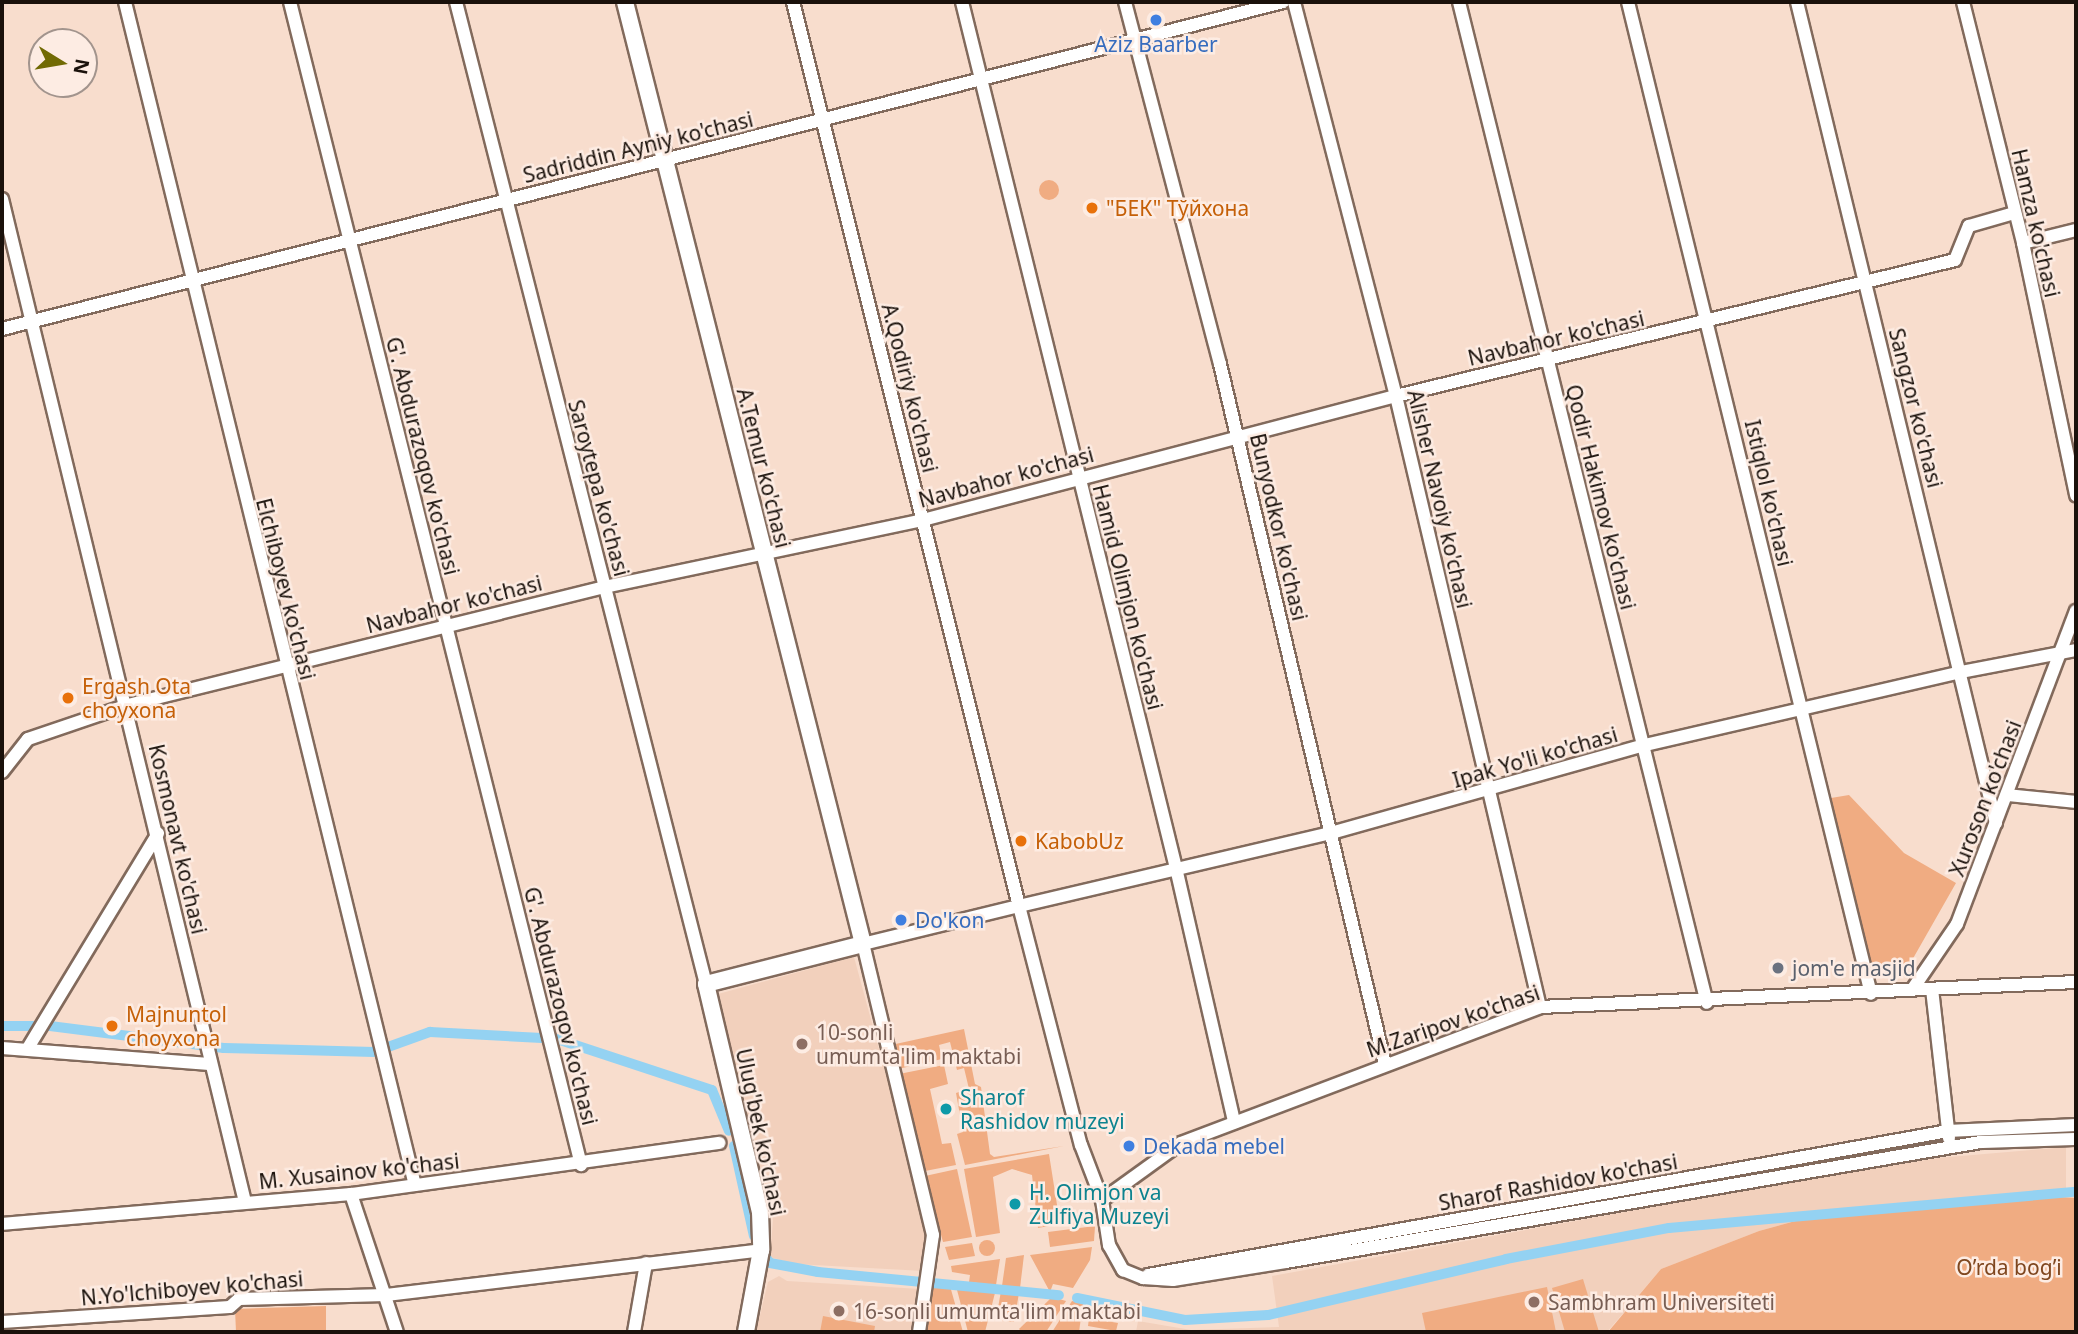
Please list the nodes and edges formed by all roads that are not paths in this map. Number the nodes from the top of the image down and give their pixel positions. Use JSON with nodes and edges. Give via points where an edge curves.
{"nodes":[{"id":1,"x":125,"y":2,"type":"edge"},
{"id":2,"x":290,"y":2,"type":"edge"},
{"id":3,"x":456,"y":2,"type":"edge"},
{"id":4,"x":625,"y":2,"type":"edge"},
{"id":5,"x":793,"y":2,"type":"edge"},
{"id":6,"x":961,"y":2,"type":"edge"},
{"id":7,"x":1125,"y":2,"type":"edge"},
{"id":8,"x":1283,"y":2,"type":"edge"},
{"id":9,"x":1294,"y":2,"type":"edge"},
{"id":10,"x":1459,"y":2,"type":"edge"},
{"id":11,"x":1628,"y":2,"type":"edge"},
{"id":12,"x":1797,"y":2,"type":"edge"},
{"id":13,"x":1963,"y":2,"type":"edge"},
{"id":14,"x":1134,"y":40,"type":"junction"},
{"id":15,"x":982,"y":81,"type":"junction"},
{"id":16,"x":823,"y":120,"type":"junction"},
{"id":17,"x":666,"y":159,"type":"junction"},
{"id":18,"x":2,"y":200,"type":"edge"},
{"id":19,"x":505,"y":201,"type":"junction"},
{"id":20,"x":2014,"y":213,"type":"junction"},
{"id":21,"x":2076,"y":230,"type":"edge"},
{"id":22,"x":349,"y":242,"type":"junction"},
{"id":23,"x":2023,"y":243,"type":"junction"},
{"id":24,"x":1865,"y":282,"type":"junction"},
{"id":25,"x":191,"y":283,"type":"junction"},
{"id":26,"x":34,"y":321,"type":"junction"},
{"id":27,"x":1709,"y":322,"type":"junction"},
{"id":28,"x":2,"y":329,"type":"edge"},
{"id":29,"x":1546,"y":359,"type":"junction"},
{"id":30,"x":1396,"y":396,"type":"junction"},
{"id":31,"x":1238,"y":437,"type":"junction"},
{"id":32,"x":1079,"y":477,"type":"junction"},
{"id":33,"x":2076,"y":495,"type":"edge"},
{"id":34,"x":923,"y":520,"type":"junction"},
{"id":35,"x":765,"y":556,"type":"junction"},
{"id":36,"x":605,"y":587,"type":"junction"},
{"id":37,"x":2076,"y":611,"type":"edge"},
{"id":38,"x":447,"y":625,"type":"junction"},
{"id":39,"x":2070,"y":650,"type":"edge"},
{"id":40,"x":285,"y":667,"type":"junction"},
{"id":41,"x":1961,"y":672,"type":"junction"},
{"id":42,"x":128,"y":705,"type":"junction"},
{"id":43,"x":1801,"y":711,"type":"junction"},
{"id":44,"x":1645,"y":745,"type":"junction"},
{"id":45,"x":2,"y":772,"type":"edge"},
{"id":46,"x":1488,"y":792,"type":"junction"},
{"id":47,"x":2007,"y":796,"type":"junction"},
{"id":48,"x":2076,"y":802,"type":"edge"},
{"id":49,"x":1996,"y":823,"type":"junction"},
{"id":50,"x":158,"y":833,"type":"junction"},
{"id":51,"x":1331,"y":833,"type":"junction"},
{"id":52,"x":1176,"y":868,"type":"junction"},
{"id":53,"x":1019,"y":906,"type":"junction"},
{"id":54,"x":863,"y":944,"type":"junction"},
{"id":55,"x":2076,"y":982,"type":"edge"},
{"id":56,"x":706,"y":984,"type":"junction"},
{"id":57,"x":1932,"y":989,"type":"junction"},
{"id":58,"x":1912,"y":990,"type":"junction"},
{"id":59,"x":1871,"y":994,"type":"junction"},
{"id":60,"x":1707,"y":1003,"type":"junction"},
{"id":61,"x":1541,"y":1007,"type":"junction"},
{"id":62,"x":2,"y":1048,"type":"edge"},
{"id":63,"x":28,"y":1048,"type":"junction"},
{"id":64,"x":209,"y":1063,"type":"junction"},
{"id":65,"x":1385,"y":1064,"type":"junction"},
{"id":66,"x":1234,"y":1122,"type":"junction"},
{"id":67,"x":2076,"y":1125,"type":"edge"},
{"id":68,"x":1948,"y":1132,"type":"junction"},
{"id":69,"x":2076,"y":1139,"type":"edge"},
{"id":70,"x":719,"y":1143,"type":"dead end"},
{"id":71,"x":1950,"y":1147,"type":"junction"},
{"id":72,"x":581,"y":1165,"type":"junction"},
{"id":73,"x":415,"y":1185,"type":"junction"},
{"id":74,"x":351,"y":1194,"type":"junction"},
{"id":75,"x":1102,"y":1200,"type":"junction"},
{"id":76,"x":245,"y":1202,"type":"junction"},
{"id":77,"x":2,"y":1224,"type":"edge"},
{"id":78,"x":761,"y":1251,"type":"junction"},
{"id":79,"x":646,"y":1263,"type":"junction"},
{"id":80,"x":1143,"y":1278,"type":"junction"},
{"id":81,"x":386,"y":1295,"type":"junction"},
{"id":82,"x":2,"y":1322,"type":"edge"},
{"id":83,"x":397,"y":1332,"type":"edge"},
{"id":84,"x":634,"y":1332,"type":"edge"},
{"id":85,"x":746,"y":1332,"type":"edge"},
{"id":86,"x":919,"y":1332,"type":"edge"}],
"edges":[{"from":1,"to":25,"type":"street","name":"Elchiboyev ko'chasi"},
{"from":2,"to":22,"type":"street","name":"G'. Abdurazoqov ko'chasi"},
{"from":3,"to":19,"type":"street","name":"Saroytepa ko'chasi"},
{"from":4,"to":17,"type":"main road","name":"A.Temur ko'chasi"},
{"from":5,"to":16,"type":"street","name":"A.Qodiriy ko'chasi"},
{"from":6,"to":15,"type":"street","name":"Hamid Olimjon ko'chasi"},
{"from":7,"to":14,"type":"street","name":"Bunyodkor ko'chasi"},
{"from":8,"to":14,"type":"street","name":"Sadriddin Ayniy ko'chasi"},
{"from":9,"to":30,"type":"street","name":"Alisher Navoiy ko'chasi"},
{"from":10,"to":29,"type":"street","name":"Qodir Hakimov ko'chasi"},
{"from":11,"to":27,"type":"street","name":"Istiqlol ko'chasi"},
{"from":12,"to":24,"type":"street","name":"Sangzor ko'chasi"},
{"from":13,"to":20,"type":"street","name":"Hamza ko'chasi"},
{"from":14,"to":15,"type":"street","name":"Sadriddin Ayniy ko'chasi"},
{"from":14,"to":31,"type":"street","name":"Bunyodkor ko'chasi"},
{"from":15,"to":16,"type":"street","name":"Sadriddin Ayniy ko'chasi"},
{"from":15,"to":32,"type":"street","name":"Hamid Olimjon ko'chasi"},
{"from":16,"to":17,"type":"street","name":"Sadriddin Ayniy ko'chasi"},
{"from":16,"to":34,"type":"street","name":"A.Qodiriy ko'chasi"},
{"from":17,"to":19,"type":"street","name":"Sadriddin Ayniy ko'chasi"},
{"from":17,"to":35,"type":"main road","name":"A.Temur ko'chasi"},
{"from":18,"to":26,"type":"street","name":"Kosmonavt ko'chasi"},
{"from":19,"to":22,"type":"street","name":"Sadriddin Ayniy ko'chasi"},
{"from":19,"to":36,"type":"street","name":"Saroytepa ko'chasi"},
{"from":20,"to":23,"type":"street","name":"Hamza ko'chasi"},
{"from":20,"to":24,"type":"street","name":"Navbahor ko'chasi","via":[[1969,226],[1955,260]]},
{"from":21,"to":23,"type":"street"},
{"from":22,"to":25,"type":"street","name":"Sadriddin Ayniy ko'chasi"},
{"from":22,"to":38,"type":"street","name":"G'. Abdurazoqov ko'chasi"},
{"from":23,"to":33,"type":"street","name":"Hamza ko'chasi"},
{"from":24,"to":27,"type":"street","name":"Navbahor ko'chasi"},
{"from":24,"to":41,"type":"street","name":"Sangzor ko'chasi"},
{"from":25,"to":26,"type":"street","name":"Sadriddin Ayniy ko'chasi"},
{"from":25,"to":40,"type":"street","name":"Elchiboyev ko'chasi"},
{"from":26,"to":28,"type":"street","name":"Sadriddin Ayniy ko'chasi"},
{"from":26,"to":42,"type":"street","name":"Kosmonavt ko'chasi"},
{"from":27,"to":29,"type":"street","name":"Navbahor ko'chasi"},
{"from":27,"to":43,"type":"street","name":"Istiqlol ko'chasi"},
{"from":29,"to":30,"type":"street","name":"Navbahor ko'chasi"},
{"from":29,"to":44,"type":"street","name":"Qodir Hakimov ko'chasi"},
{"from":30,"to":31,"type":"street","name":"Navbahor ko'chasi"},
{"from":30,"to":46,"type":"street","name":"Alisher Navoiy ko'chasi"},
{"from":31,"to":32,"type":"street","name":"Navbahor ko'chasi"},
{"from":31,"to":51,"type":"street","name":"Bunyodkor ko'chasi"},
{"from":32,"to":34,"type":"street","name":"Navbahor ko'chasi"},
{"from":32,"to":52,"type":"street","name":"Hamid Olimjon ko'chasi"},
{"from":34,"to":35,"type":"street","name":"Navbahor ko'chasi"},
{"from":34,"to":53,"type":"street","name":"A.Qodiriy ko'chasi"},
{"from":35,"to":36,"type":"street","name":"Navbahor ko'chasi"},
{"from":35,"to":54,"type":"main road","name":"A.Temur ko'chasi"},
{"from":36,"to":38,"type":"street","name":"Navbahor ko'chasi"},
{"from":36,"to":56,"type":"street","name":"Saroytepa ko'chasi"},
{"from":37,"to":39,"type":"street","name":"Xuroson ko'chasi"},
{"from":38,"to":40,"type":"street","name":"Navbahor ko'chasi"},
{"from":38,"to":72,"type":"street","name":"G'. Abdurazoqov ko'chasi"},
{"from":39,"to":41,"type":"street","name":"Ipak Yo'li ko'chasi"},
{"from":39,"to":47,"type":"street","name":"Xuroson ko'chasi"},
{"from":40,"to":42,"type":"street","name":"Navbahor ko'chasi"},
{"from":40,"to":73,"type":"street","name":"Elchiboyev ko'chasi"},
{"from":41,"to":43,"type":"street","name":"Ipak Yo'li ko'chasi"},
{"from":41,"to":49,"type":"street","name":"Sangzor ko'chasi"},
{"from":42,"to":45,"type":"street","name":"Navbahor ko'chasi","via":[[28,739]]},
{"from":42,"to":50,"type":"street","name":"Kosmonavt ko'chasi"},
{"from":43,"to":44,"type":"street","name":"Ipak Yo'li ko'chasi"},
{"from":43,"to":59,"type":"street","name":"Istiqlol ko'chasi"},
{"from":44,"to":46,"type":"street","name":"Ipak Yo'li ko'chasi"},
{"from":44,"to":60,"type":"street","name":"Qodir Hakimov ko'chasi"},
{"from":46,"to":51,"type":"street","name":"Ipak Yo'li ko'chasi"},
{"from":46,"to":61,"type":"street","name":"Alisher Navoiy ko'chasi"},
{"from":47,"to":48,"type":"street"},
{"from":47,"to":49,"type":"street","name":"Xuroson ko'chasi"},
{"from":49,"to":58,"type":"street","name":"Xuroson ko'chasi","via":[[1957,924]]},
{"from":50,"to":63,"type":"street"},
{"from":50,"to":64,"type":"street","name":"Kosmonavt ko'chasi"},
{"from":51,"to":52,"type":"street","name":"Ipak Yo'li ko'chasi"},
{"from":51,"to":65,"type":"street","name":"Bunyodkor ko'chasi"},
{"from":52,"to":53,"type":"street","name":"Ipak Yo'li ko'chasi"},
{"from":52,"to":66,"type":"street","name":"Hamid Olimjon ko'chasi"},
{"from":53,"to":54,"type":"street","name":"Ipak Yo'li ko'chasi"},
{"from":53,"to":75,"type":"street","name":"A.Qodiriy ko'chasi","via":[[1081,1145]]},
{"from":54,"to":56,"type":"main road"},
{"from":54,"to":86,"type":"street","via":[[933,1235]]},
{"from":55,"to":57,"type":"street","name":"M.Zaripov ko'chasi"},
{"from":56,"to":78,"type":"main road","name":"Ulug'bek ko'chasi","via":[[760,1212]]},
{"from":57,"to":58,"type":"street","name":"M.Zaripov ko'chasi"},
{"from":57,"to":68,"type":"street"},
{"from":58,"to":59,"type":"street","name":"M.Zaripov ko'chasi"},
{"from":59,"to":60,"type":"street","name":"M.Zaripov ko'chasi"},
{"from":60,"to":61,"type":"street","name":"M.Zaripov ko'chasi"},
{"from":61,"to":65,"type":"street","name":"M.Zaripov ko'chasi"},
{"from":62,"to":63,"type":"street"},
{"from":63,"to":64,"type":"street"},
{"from":64,"to":76,"type":"street","name":"Kosmonavt ko'chasi"},
{"from":65,"to":66,"type":"street","name":"M.Zaripov ko'chasi"},
{"from":66,"to":75,"type":"street","name":"M.Zaripov ko'chasi","via":[[1181,1143]]},
{"from":67,"to":68,"type":"street","name":"Sharof Rashidov ko'chasi"},
{"from":68,"to":71,"type":"street"},
{"from":68,"to":80,"type":"street","name":"Sharof Rashidov ko'chasi"},
{"from":69,"to":71,"type":"street"},
{"from":70,"to":72,"type":"street","name":"M. Xusainov ko'chasi"},
{"from":71,"to":80,"type":"street","via":[[1273,1264],[1173,1280]]},
{"from":72,"to":73,"type":"street","name":"M. Xusainov ko'chasi"},
{"from":73,"to":74,"type":"street","name":"M. Xusainov ko'chasi"},
{"from":74,"to":76,"type":"street","name":"M. Xusainov ko'chasi"},
{"from":74,"to":81,"type":"street"},
{"from":75,"to":80,"type":"street","via":[[1108,1245],[1123,1270]]},
{"from":76,"to":77,"type":"street","name":"M. Xusainov ko'chasi"},
{"from":78,"to":79,"type":"street"},
{"from":78,"to":85,"type":"main road","name":"Ulug'bek ko'chasi"},
{"from":79,"to":81,"type":"street"},
{"from":79,"to":84,"type":"street"},
{"from":81,"to":82,"type":"street","name":"N.Yo'lchiboyev ko'chasi","via":[[239,1299],[230,1307]]},
{"from":81,"to":83,"type":"street"}]}
